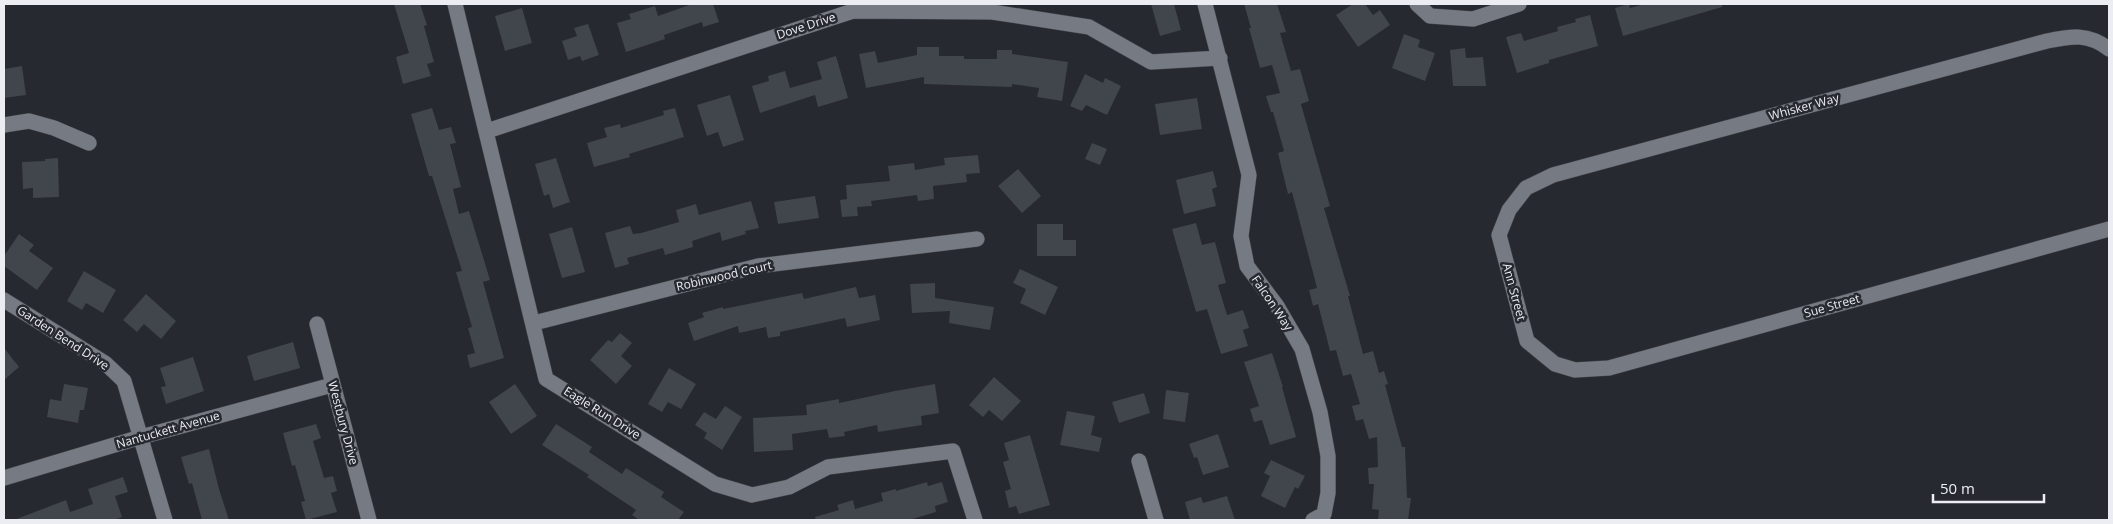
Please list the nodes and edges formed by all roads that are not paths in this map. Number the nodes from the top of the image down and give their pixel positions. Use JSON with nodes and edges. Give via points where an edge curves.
{"nodes":[{"id":1,"x":455,"y":4,"type":"edge"},
{"id":2,"x":1205,"y":4,"type":"edge"},
{"id":3,"x":1417,"y":4,"type":"edge"},
{"id":4,"x":1519,"y":4,"type":"edge"},
{"id":5,"x":2109,"y":49,"type":"edge"},
{"id":6,"x":1220,"y":58,"type":"junction"},
{"id":7,"x":4,"y":125,"type":"edge"},
{"id":8,"x":487,"y":131,"type":"junction"},
{"id":9,"x":89,"y":143,"type":"dead end"},
{"id":10,"x":1508,"y":210,"type":"joint"},
{"id":11,"x":2109,"y":229,"type":"edge"},
{"id":12,"x":977,"y":239,"type":"dead end"},
{"id":13,"x":4,"y":300,"type":"edge"},
{"id":14,"x":534,"y":323,"type":"junction"},
{"id":15,"x":317,"y":324,"type":"dead end"},
{"id":16,"x":1555,"y":364,"type":"joint"},
{"id":17,"x":332,"y":385,"type":"junction"},
{"id":18,"x":141,"y":437,"type":"junction"},
{"id":19,"x":1139,"y":462,"type":"dead end"},
{"id":20,"x":4,"y":478,"type":"edge"},
{"id":21,"x":1318,"y":517,"type":"edge"},
{"id":22,"x":165,"y":520,"type":"edge"},
{"id":23,"x":370,"y":520,"type":"edge"},
{"id":24,"x":975,"y":520,"type":"edge"},
{"id":25,"x":1156,"y":520,"type":"edge"}],
"edges":[{"from":1,"to":8,"type":"street","name":"Eagle Run Drive"},
{"from":2,"to":6,"type":"street","name":"Falcon Way"},
{"from":3,"to":4,"type":"street","via":[[1430,16],[1472,19]]},
{"from":5,"to":10,"type":"street","name":"Whisker Way","via":[[2097,40],[2072,36],[2038,43],[1553,175],[1526,188]]},
{"from":6,"to":8,"type":"street","name":"Dove Drive","via":[[1151,62],[1089,27],[992,12],[854,11]]},
{"from":6,"to":21,"type":"street","name":"Falcon Way","via":[[1249,175],[1241,236],[1247,266],[1277,306],[1302,348],[1320,412],[1328,456],[1328,493]]},
{"from":7,"to":9,"type":"street","via":[[29,122],[54,128]]},
{"from":8,"to":14,"type":"street","name":"Eagle Run Drive"},
{"from":10,"to":16,"type":"street","name":"Ann Street","via":[[1498,235],[1528,341]]},
{"from":11,"to":16,"type":"street","name":"Sue Street","via":[[1609,368],[1575,370]]},
{"from":12,"to":14,"type":"street","name":"Robinwood Court","via":[[758,266]]},
{"from":13,"to":18,"type":"street","name":"Garden Bend Drive","via":[[105,363],[124,382]]},
{"from":14,"to":24,"type":"street","name":"Eagle Run Drive","via":[[546,379],[715,484],[752,494],[789,487],[828,467],[953,451]]},
{"from":15,"to":17,"type":"street","name":"Westbury Drive"},
{"from":17,"to":18,"type":"street","name":"Nantuckett Avenue"},
{"from":17,"to":23,"type":"street","name":"Westbury Drive"},
{"from":18,"to":20,"type":"street","name":"Nantuckett Avenue"},
{"from":18,"to":22,"type":"street","name":"Garden Bend Drive"},
{"from":19,"to":25,"type":"street"}]}
